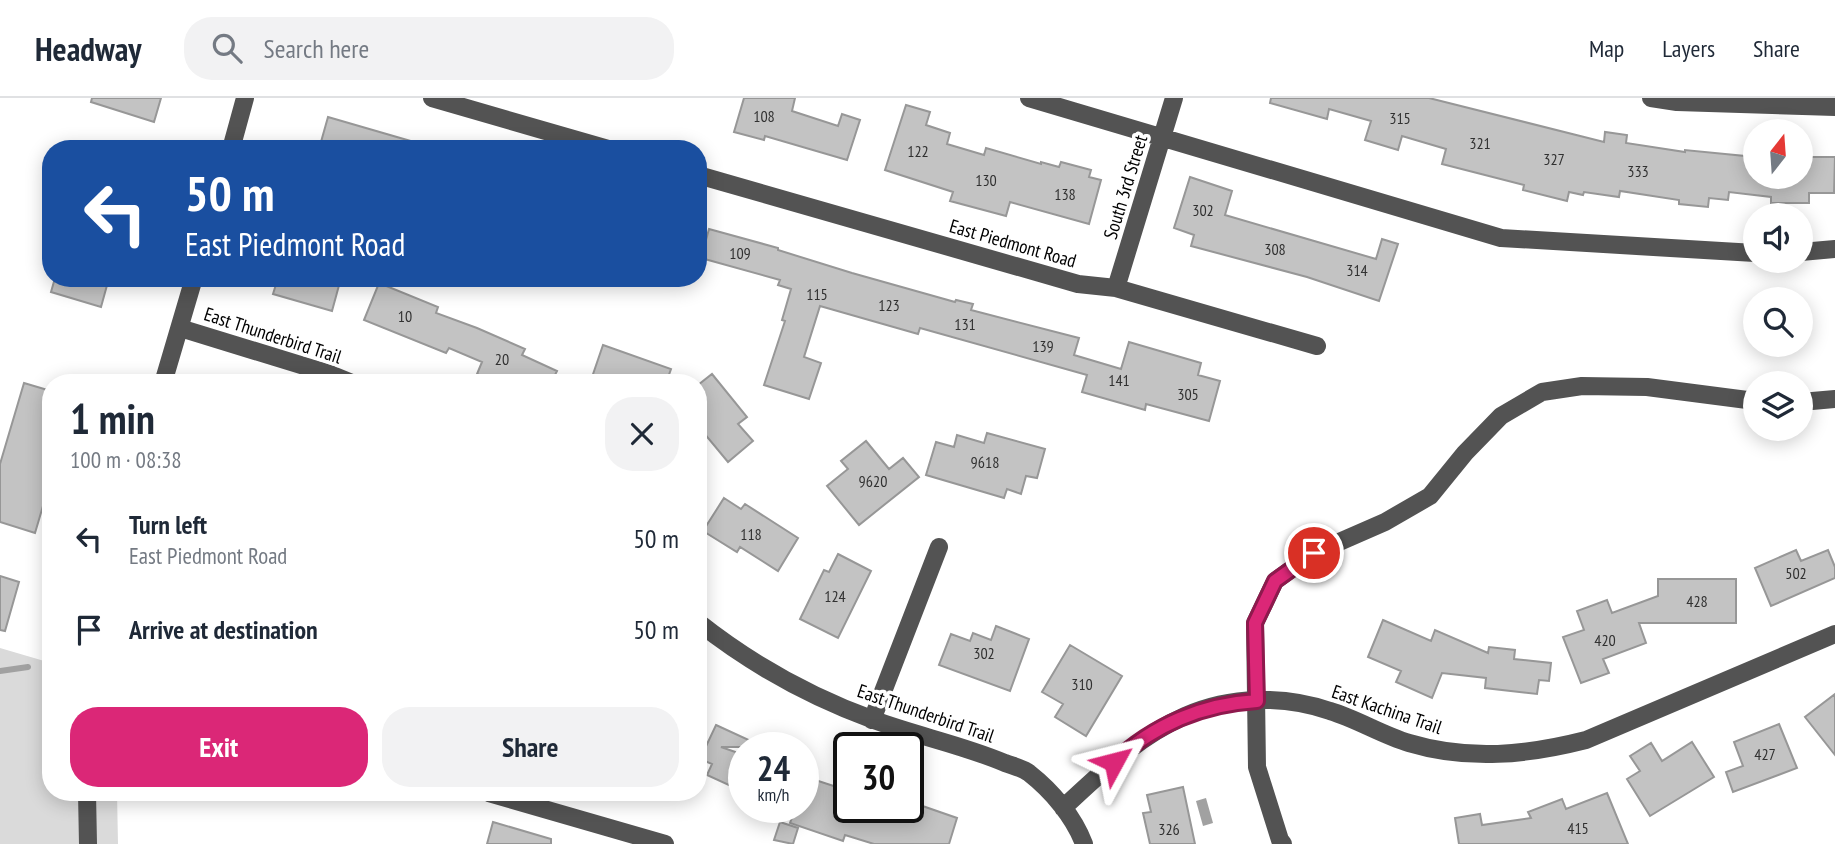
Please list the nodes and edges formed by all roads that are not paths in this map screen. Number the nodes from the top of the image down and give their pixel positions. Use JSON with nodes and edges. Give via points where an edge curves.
{"nodes":[{"id":1,"x":246,"y":98,"type":"edge"},
{"id":2,"x":432,"y":98,"type":"edge"},
{"id":3,"x":1029,"y":98,"type":"edge"},
{"id":4,"x":1174,"y":98,"type":"edge"},
{"id":5,"x":1651,"y":98,"type":"edge"},
{"id":6,"x":1835,"y":107,"type":"edge"},
{"id":7,"x":1162,"y":137,"type":"junction"},
{"id":8,"x":234,"y":140,"type":"edge"},
{"id":9,"x":577,"y":140,"type":"edge"},
{"id":10,"x":707,"y":178,"type":"edge"},
{"id":11,"x":1835,"y":249,"type":"edge"},
{"id":12,"x":1813,"y":251,"type":"edge"},
{"id":13,"x":1743,"y":252,"type":"edge"},
{"id":14,"x":191,"y":287,"type":"edge"},
{"id":15,"x":1116,"y":288,"type":"junction"},
{"id":16,"x":180,"y":328,"type":"junction"},
{"id":17,"x":1317,"y":346,"type":"dead end"},
{"id":18,"x":166,"y":374,"type":"edge"},
{"id":19,"x":330,"y":374,"type":"edge"},
{"id":20,"x":1743,"y":399,"type":"edge"},
{"id":21,"x":1835,"y":399,"type":"edge"},
{"id":22,"x":1813,"y":401,"type":"edge"},
{"id":23,"x":939,"y":547,"type":"dead end"},
{"id":24,"x":707,"y":629,"type":"edge"},
{"id":25,"x":1835,"y":634,"type":"edge"},
{"id":26,"x":1257,"y":701,"type":"junction"},
{"id":27,"x":872,"y":720,"type":"junction"},
{"id":28,"x":86,"y":801,"type":"edge"},
{"id":29,"x":517,"y":801,"type":"edge"},
{"id":30,"x":1063,"y":808,"type":"junction"},
{"id":31,"x":88,"y":844,"type":"edge"},
{"id":32,"x":665,"y":844,"type":"edge"},
{"id":33,"x":1084,"y":844,"type":"edge"},
{"id":34,"x":1283,"y":844,"type":"edge"}],
"edges":[{"from":1,"to":8,"type":"street"},
{"from":2,"to":9,"type":"street"},
{"from":3,"to":7,"type":"street"},
{"from":4,"to":7,"type":"street","name":"South 3rd Street"},
{"from":5,"to":6,"type":"street"},
{"from":7,"to":13,"type":"street","via":[[1501,238]]},
{"from":7,"to":15,"type":"street","name":"South 3rd Street"},
{"from":10,"to":15,"type":"street","name":"East Piedmont Road","via":[[1078,284]]},
{"from":11,"to":12,"type":"street"},
{"from":14,"to":16,"type":"street"},
{"from":15,"to":17,"type":"street","name":"East Piedmont Road"},
{"from":16,"to":18,"type":"street"},
{"from":16,"to":19,"type":"street","name":"East Thunderbird Trail"},
{"from":20,"to":26,"type":"street","via":[[1647,387],[1582,386],[1542,392],[1501,416],[1430,496],[1314,553],[1275,581],[1255,623]]},
{"from":21,"to":22,"type":"street"},
{"from":23,"to":27,"type":"street"},
{"from":24,"to":27,"type":"street","name":"East Thunderbird Trail","via":[[785,681]]},
{"from":25,"to":26,"type":"street","name":"East Kachina Trail","via":[[1586,740],[1534,752],[1478,755],[1442,751],[1408,743],[1330,710]]},
{"from":26,"to":30,"type":"street","name":"East Kachina Trail","via":[[1209,707],[1183,716],[1130,747]]},
{"from":26,"to":34,"type":"street","via":[[1257,767]]},
{"from":27,"to":30,"type":"street","name":"East Thunderbird Trail","via":[[1028,772]]},
{"from":28,"to":31,"type":"street"},
{"from":29,"to":32,"type":"street"},
{"from":30,"to":33,"type":"street","name":"East Thunderbird Trail"}]}
